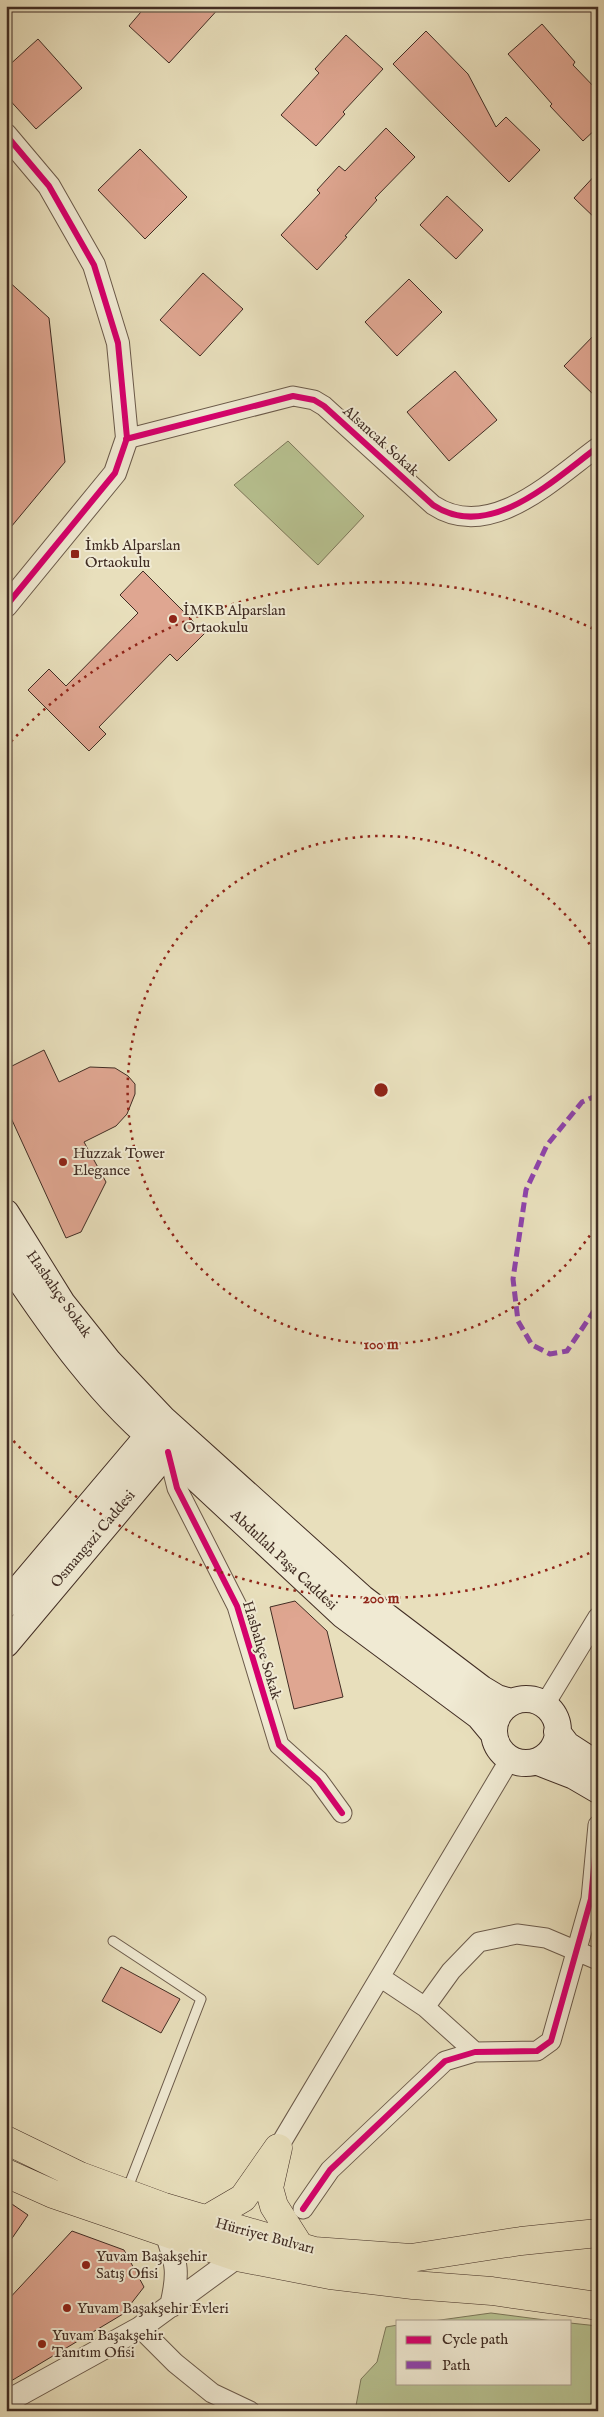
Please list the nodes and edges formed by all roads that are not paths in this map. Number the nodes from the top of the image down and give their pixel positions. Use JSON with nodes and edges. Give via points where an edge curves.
{"nodes":[{"id":1,"x":6,"y":136,"type":"edge"},
{"id":2,"x":126,"y":439,"type":"junction"},
{"id":3,"x":598,"y":447,"type":"edge"},
{"id":4,"x":6,"y":606,"type":"edge"},
{"id":5,"x":6,"y":1213,"type":"edge"},
{"id":6,"x":6,"y":1259,"type":"edge"},
{"id":7,"x":165,"y":1436,"type":"junction"},
{"id":8,"x":6,"y":1604,"type":"edge"},
{"id":9,"x":598,"y":1617,"type":"edge"},
{"id":10,"x":6,"y":1644,"type":"edge"},
{"id":11,"x":511,"y":1702,"type":"junction"},
{"id":12,"x":545,"y":1704,"type":"junction"},
{"id":13,"x":557,"y":1732,"type":"junction"},
{"id":14,"x":494,"y":1734,"type":"junction"},
{"id":15,"x":510,"y":1759,"type":"junction"},
{"id":16,"x":538,"y":1762,"type":"junction"},
{"id":17,"x":598,"y":1765,"type":"edge"},
{"id":18,"x":598,"y":1790,"type":"edge"},
{"id":19,"x":342,"y":1814,"type":"dead end"},
{"id":20,"x":598,"y":1825,"type":"edge"},
{"id":21,"x":113,"y":1941,"type":"dead end"},
{"id":22,"x":576,"y":1952,"type":"junction"},
{"id":23,"x":598,"y":1960,"type":"edge"},
{"id":24,"x":380,"y":1977,"type":"junction"},
{"id":25,"x":425,"y":2007,"type":"junction"},
{"id":26,"x":475,"y":2052,"type":"junction"},
{"id":27,"x":6,"y":2140,"type":"edge"},
{"id":28,"x":278,"y":2148,"type":"junction"},
{"id":29,"x":6,"y":2173,"type":"edge"},
{"id":30,"x":126,"y":2193,"type":"junction"},
{"id":31,"x":302,"y":2209,"type":"dead end"},
{"id":32,"x":207,"y":2219,"type":"junction"},
{"id":33,"x":166,"y":2233,"type":"junction"},
{"id":34,"x":598,"y":2233,"type":"edge"},
{"id":35,"x":300,"y":2247,"type":"junction"},
{"id":36,"x":237,"y":2257,"type":"junction"},
{"id":37,"x":171,"y":2306,"type":"junction"},
{"id":38,"x":598,"y":2306,"type":"edge"},
{"id":39,"x":140,"y":2328,"type":"junction"},
{"id":40,"x":6,"y":2402,"type":"edge"},
{"id":41,"x":250,"y":2411,"type":"edge"}],
"edges":[{"from":1,"to":2,"type":"street","via":[[49,186],[94,265],[118,343]]},
{"from":2,"to":3,"type":"street","name":"Alsancak Sokak","via":[[293,396],[304,397],[324,406],[433,505],[451,515],[464,517],[492,514],[518,505]]},
{"from":2,"to":4,"type":"street","via":[[115,473]]},
{"from":5,"to":7,"type":"main road","name":"Hasbahçe Sokak","via":[[62,1303]]},
{"from":6,"to":7,"type":"main road","name":"Hasbahçe Sokak","via":[[42,1312],[110,1398]]},
{"from":7,"to":8,"type":"main road","name":"Osmangazi Caddesi"},
{"from":7,"to":10,"type":"main road","name":"Osmangazi Caddesi"},
{"from":7,"to":11,"type":"main road","name":"Abdullah Paşa Caddesi","via":[[362,1598],[482,1689]]},
{"from":7,"to":14,"type":"main road","name":"Abdullah Paşa Caddesi","via":[[343,1615],[479,1716]]},
{"from":7,"to":19,"type":"street","name":"Hasbahçe Sokak","via":[[177,1488],[237,1606],[279,1745],[318,1780]]},
{"from":9,"to":12,"type":"street"},
{"from":11,"to":12,"type":"main road","via":[[527,1699]]},
{"from":11,"to":14,"type":"main road","via":[[499,1717]]},
{"from":12,"to":13,"type":"main road","via":[[553,1714]]},
{"from":13,"to":16,"type":"main road","via":[[550,1752]]},
{"from":13,"to":17,"type":"main road","via":[[567,1746]]},
{"from":14,"to":15,"type":"main road","via":[[500,1749]]},
{"from":15,"to":16,"type":"main road"},
{"from":15,"to":24,"type":"street"},
{"from":16,"to":18,"type":"main road","via":[[574,1776]]},
{"from":20,"to":22,"type":"street","via":[[591,1900]]},
{"from":21,"to":30,"type":"lane","via":[[201,2000]]},
{"from":22,"to":23,"type":"street"},
{"from":22,"to":25,"type":"street","via":[[546,1938],[517,1934],[479,1942],[451,1971]]},
{"from":22,"to":26,"type":"street","via":[[551,2041],[537,2051]]},
{"from":24,"to":25,"type":"street"},
{"from":24,"to":28,"type":"street"},
{"from":25,"to":26,"type":"street"},
{"from":26,"to":31,"type":"street","via":[[445,2061],[330,2170]]},
{"from":27,"to":30,"type":"main road","name":"Hürriyet Bulvarı","via":[[80,2176]]},
{"from":28,"to":32,"type":"main road","via":[[243,2198]]},
{"from":28,"to":35,"type":"main road","via":[[269,2188],[274,2206]]},
{"from":29,"to":33,"type":"main road","name":"Hürriyet Bulvarı","via":[[53,2194]]},
{"from":30,"to":32,"type":"main road","name":"Hürriyet Bulvarı"},
{"from":32,"to":35,"type":"main road","name":"Hürriyet Bulvarı"},
{"from":33,"to":36,"type":"main road","name":"Hürriyet Bulvarı"},
{"from":33,"to":37,"type":"street","via":[[177,2274]]},
{"from":34,"to":35,"type":"main road","name":"Hürriyet Bulvarı","via":[[521,2240],[411,2258],[314,2251]]},
{"from":36,"to":37,"type":"street"},
{"from":36,"to":38,"type":"main road","name":"Hürriyet Bulvarı","via":[[330,2275],[492,2291]]},
{"from":37,"to":39,"type":"street"},
{"from":39,"to":40,"type":"street"},
{"from":39,"to":41,"type":"street","via":[[175,2363],[212,2393]]}]}
